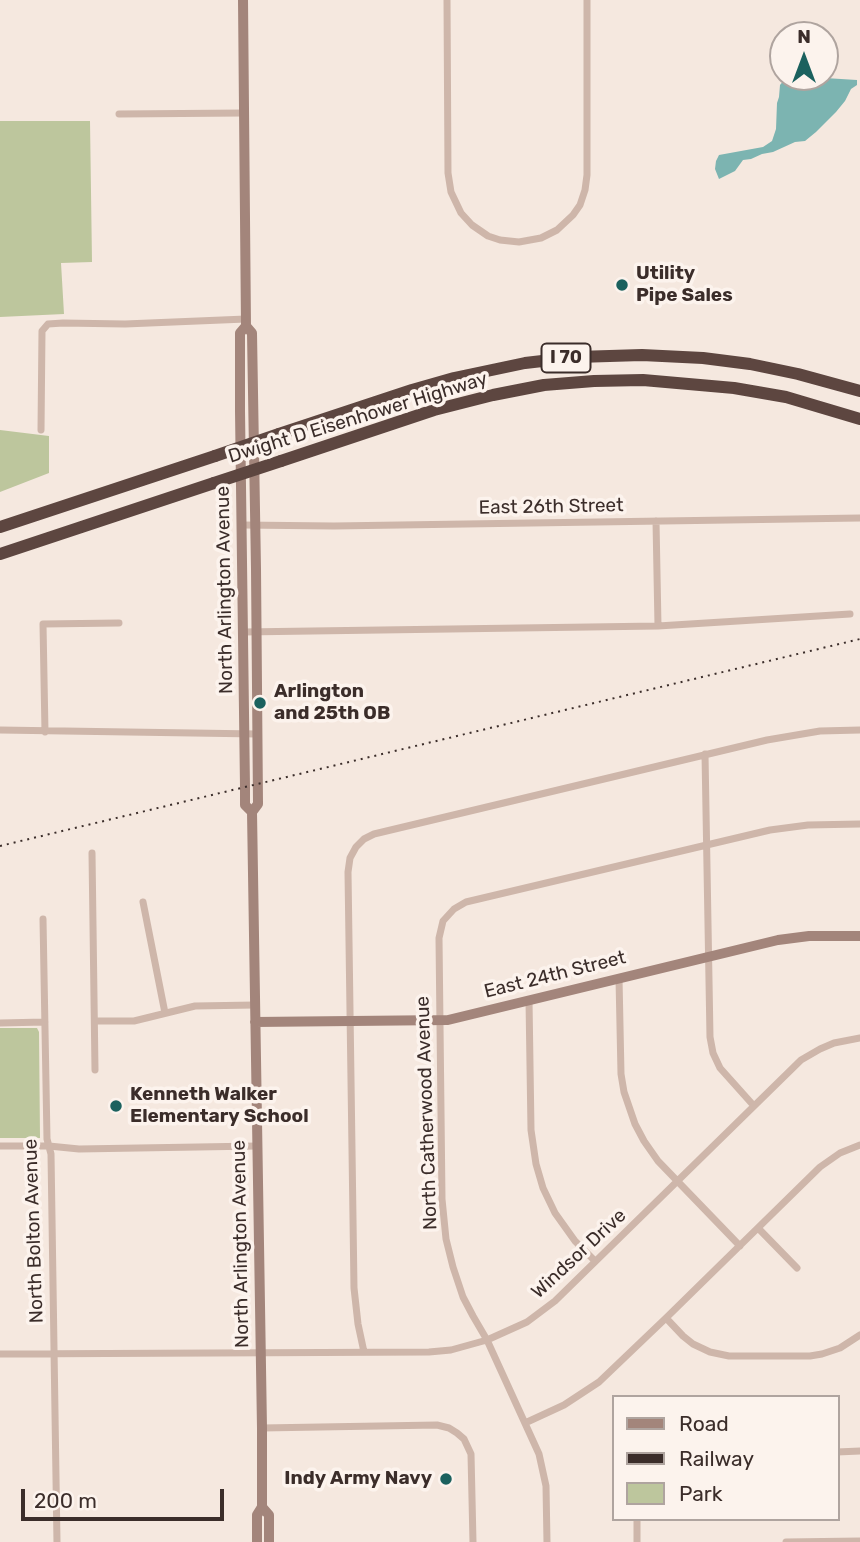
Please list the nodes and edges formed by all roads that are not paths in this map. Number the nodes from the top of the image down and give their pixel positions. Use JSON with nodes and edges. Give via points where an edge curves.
{"nodes":[{"id":1,"x":243,"y":0,"type":"edge"},
{"id":2,"x":447,"y":0,"type":"edge"},
{"id":3,"x":587,"y":0,"type":"edge"},
{"id":4,"x":244,"y":113,"type":"junction"},
{"id":5,"x":119,"y":114,"type":"dead end"},
{"id":6,"x":246,"y":323,"type":"junction"},
{"id":7,"x":860,"y":391,"type":"edge"},
{"id":8,"x":860,"y":419,"type":"edge"},
{"id":9,"x":41,"y":430,"type":"dead end"},
{"id":10,"x":860,"y":518,"type":"edge"},
{"id":11,"x":656,"y":522,"type":"junction"},
{"id":12,"x":242,"y":526,"type":"junction"},
{"id":13,"x":255,"y":526,"type":"junction"},
{"id":14,"x":0,"y":527,"type":"edge"},
{"id":15,"x":0,"y":554,"type":"edge"},
{"id":16,"x":850,"y":614,"type":"dead end"},
{"id":17,"x":119,"y":624,"type":"dead end"},
{"id":18,"x":658,"y":626,"type":"junction"},
{"id":19,"x":256,"y":631,"type":"junction"},
{"id":20,"x":243,"y":632,"type":"junction"},
{"id":21,"x":0,"y":730,"type":"edge"},
{"id":22,"x":860,"y":730,"type":"edge"},
{"id":23,"x":44,"y":732,"type":"junction"},
{"id":24,"x":244,"y":734,"type":"junction"},
{"id":25,"x":257,"y":734,"type":"junction"},
{"id":26,"x":705,"y":754,"type":"junction"},
{"id":27,"x":252,"y":812,"type":"junction"},
{"id":28,"x":860,"y":824,"type":"edge"},
{"id":29,"x":707,"y":845,"type":"junction"},
{"id":30,"x":92,"y":853,"type":"dead end"},
{"id":31,"x":143,"y":902,"type":"dead end"},
{"id":32,"x":43,"y":919,"type":"dead end"},
{"id":33,"x":860,"y":936,"type":"edge"},
{"id":34,"x":709,"y":956,"type":"junction"},
{"id":35,"x":619,"y":978,"type":"junction"},
{"id":36,"x":529,"y":1000,"type":"junction"},
{"id":37,"x":255,"y":1005,"type":"junction"},
{"id":38,"x":165,"y":1013,"type":"junction"},
{"id":39,"x":440,"y":1020,"type":"junction"},
{"id":40,"x":94,"y":1021,"type":"junction"},
{"id":41,"x":255,"y":1021,"type":"junction"},
{"id":42,"x":350,"y":1021,"type":"junction"},
{"id":43,"x":45,"y":1022,"type":"junction"},
{"id":44,"x":0,"y":1023,"type":"edge"},
{"id":45,"x":860,"y":1038,"type":"edge"},
{"id":46,"x":95,"y":1070,"type":"dead end"},
{"id":47,"x":754,"y":1106,"type":"junction"},
{"id":48,"x":860,"y":1145,"type":"edge"},
{"id":49,"x":0,"y":1146,"type":"edge"},
{"id":50,"x":49,"y":1146,"type":"junction"},
{"id":51,"x":257,"y":1146,"type":"junction"},
{"id":52,"x":677,"y":1182,"type":"junction"},
{"id":53,"x":758,"y":1228,"type":"junction"},
{"id":54,"x":740,"y":1246,"type":"junction"},
{"id":55,"x":595,"y":1261,"type":"junction"},
{"id":56,"x":797,"y":1268,"type":"dead end"},
{"id":57,"x":666,"y":1318,"type":"junction"},
{"id":58,"x":860,"y":1335,"type":"edge"},
{"id":59,"x":487,"y":1340,"type":"junction"},
{"id":60,"x":364,"y":1352,"type":"junction"},
{"id":61,"x":260,"y":1353,"type":"junction"},
{"id":62,"x":0,"y":1354,"type":"edge"},
{"id":63,"x":54,"y":1354,"type":"junction"},
{"id":64,"x":525,"y":1423,"type":"junction"},
{"id":65,"x":262,"y":1427,"type":"junction"},
{"id":66,"x":860,"y":1451,"type":"edge"},
{"id":67,"x":839,"y":1452,"type":"edge"},
{"id":68,"x":262,"y":1507,"type":"junction"},
{"id":69,"x":637,"y":1521,"type":"edge"},
{"id":70,"x":860,"y":1541,"type":"edge"},
{"id":71,"x":57,"y":1542,"type":"edge"},
{"id":72,"x":257,"y":1542,"type":"edge"},
{"id":73,"x":269,"y":1542,"type":"edge"},
{"id":74,"x":473,"y":1542,"type":"edge"},
{"id":75,"x":547,"y":1542,"type":"edge"},
{"id":76,"x":637,"y":1542,"type":"edge"},
{"id":77,"x":786,"y":1542,"type":"edge"}],
"edges":[{"from":1,"to":4,"type":"main road","name":"North Arlington Avenue"},
{"from":2,"to":3,"type":"street","via":[[451,192],[463,216],[480,231],[500,240],[523,242],[557,230],[573,215],[585,190]]},
{"from":4,"to":5,"type":"street"},
{"from":4,"to":6,"type":"main road","name":"North Arlington Avenue"},
{"from":6,"to":9,"type":"street","via":[[48,324],[42,331]]},
{"from":6,"to":12,"type":"main road","name":"North Arlington Avenue","via":[[240,332]]},
{"from":6,"to":13,"type":"main road","name":"North Arlington Avenue","via":[[253,333]]},
{"from":7,"to":14,"type":"highway","name":"Dwight D Eisenhower Highway","number":"I 70","bridge":true,"via":[[713,359],[642,355],[525,363],[412,390]]},
{"from":8,"to":15,"type":"highway","name":"Dwight D Eisenhower Highway","number":"I 70","bridge":true,"via":[[786,397],[734,388],[643,380],[544,385],[434,411]]},
{"from":10,"to":11,"type":"street","name":"East 26th Street"},
{"from":11,"to":13,"type":"street","name":"East 26th Street"},
{"from":11,"to":18,"type":"street"},
{"from":12,"to":13,"type":"street","name":"East 26th Street"},
{"from":12,"to":20,"type":"main road","name":"North Arlington Avenue"},
{"from":13,"to":19,"type":"main road","name":"North Arlington Avenue"},
{"from":16,"to":18,"type":"street"},
{"from":17,"to":23,"type":"street","via":[[43,624]]},
{"from":18,"to":19,"type":"street"},
{"from":19,"to":20,"type":"street"},
{"from":19,"to":25,"type":"main road","name":"North Arlington Avenue"},
{"from":20,"to":24,"type":"main road","name":"North Arlington Avenue"},
{"from":21,"to":23,"type":"street"},
{"from":22,"to":26,"type":"street","via":[[785,736]]},
{"from":23,"to":24,"type":"street"},
{"from":24,"to":25,"type":"street"},
{"from":24,"to":27,"type":"main road","name":"North Arlington Avenue","via":[[245,805]]},
{"from":25,"to":27,"type":"main road","name":"North Arlington Avenue","via":[[258,804]]},
{"from":26,"to":29,"type":"street"},
{"from":26,"to":42,"type":"street","via":[[364,839],[355,849],[348,872]]},
{"from":27,"to":37,"type":"main road","name":"North Arlington Avenue"},
{"from":28,"to":29,"type":"street","via":[[783,827]]},
{"from":29,"to":34,"type":"street"},
{"from":29,"to":39,"type":"street","name":"North Catherwood Avenue","via":[[456,907],[440,928]]},
{"from":30,"to":40,"type":"street"},
{"from":31,"to":38,"type":"street"},
{"from":32,"to":43,"type":"street","name":"North Bolton Avenue"},
{"from":33,"to":34,"type":"main road","name":"East 24th Street","via":[[793,938]]},
{"from":34,"to":35,"type":"main road","name":"East 24th Street"},
{"from":34,"to":47,"type":"street","via":[[712,1050],[724,1073]]},
{"from":35,"to":36,"type":"main road","name":"East 24th Street"},
{"from":35,"to":52,"type":"street","via":[[624,1091],[644,1141]]},
{"from":36,"to":39,"type":"main road","name":"East 24th Street"},
{"from":36,"to":55,"type":"street","via":[[531,1130],[536,1164],[555,1213]]},
{"from":37,"to":38,"type":"street","via":[[204,1005]]},
{"from":37,"to":41,"type":"main road","name":"North Arlington Avenue"},
{"from":38,"to":40,"type":"street","via":[[134,1021]]},
{"from":39,"to":42,"type":"main road","name":"East 24th Street"},
{"from":39,"to":59,"type":"street","name":"North Catherwood Avenue","via":[[445,1230],[460,1288]]},
{"from":40,"to":46,"type":"street"},
{"from":41,"to":42,"type":"main road","name":"East 24th Street"},
{"from":41,"to":51,"type":"main road","name":"North Arlington Avenue"},
{"from":42,"to":60,"type":"street","via":[[354,1288]]},
{"from":43,"to":44,"type":"street"},
{"from":43,"to":50,"type":"street","name":"North Bolton Avenue"},
{"from":45,"to":47,"type":"street","name":"Windsor Drive","via":[[809,1055]]},
{"from":47,"to":52,"type":"street","name":"Windsor Drive"},
{"from":48,"to":53,"type":"street","via":[[827,1161]]},
{"from":49,"to":50,"type":"street"},
{"from":50,"to":51,"type":"street"},
{"from":50,"to":63,"type":"street","name":"North Bolton Avenue"},
{"from":51,"to":61,"type":"main road","name":"North Arlington Avenue"},
{"from":52,"to":54,"type":"street"},
{"from":52,"to":55,"type":"street","name":"Windsor Drive"},
{"from":53,"to":54,"type":"street"},
{"from":53,"to":56,"type":"street"},
{"from":54,"to":57,"type":"street"},
{"from":55,"to":59,"type":"street","name":"Windsor Drive","via":[[545,1309]]},
{"from":57,"to":58,"type":"street","via":[[693,1344],[722,1355],[810,1356],[834,1350]]},
{"from":57,"to":64,"type":"street","via":[[598,1382]]},
{"from":59,"to":60,"type":"street","name":"Windsor Drive","via":[[438,1351]]},
{"from":59,"to":64,"type":"street","name":"North Catherwood Avenue"},
{"from":60,"to":61,"type":"street","name":"Windsor Drive"},
{"from":61,"to":63,"type":"street","name":"Windsor Drive"},
{"from":61,"to":65,"type":"main road","name":"North Arlington Avenue"},
{"from":62,"to":63,"type":"street","name":"Windsor Drive"},
{"from":63,"to":71,"type":"street","name":"North Bolton Avenue"},
{"from":64,"to":75,"type":"street","name":"North Catherwood Avenue","via":[[544,1473]]},
{"from":65,"to":68,"type":"main road","name":"North Arlington Avenue"},
{"from":65,"to":74,"type":"street","via":[[437,1425],[455,1431],[466,1442],[471,1457]]},
{"from":66,"to":67,"type":"street"},
{"from":68,"to":72,"type":"main road","name":"North Arlington Avenue","via":[[257,1515]]},
{"from":68,"to":73,"type":"main road","name":"North Arlington Avenue","via":[[269,1515]]},
{"from":69,"to":76,"type":"street"},
{"from":70,"to":77,"type":"street"}]}
